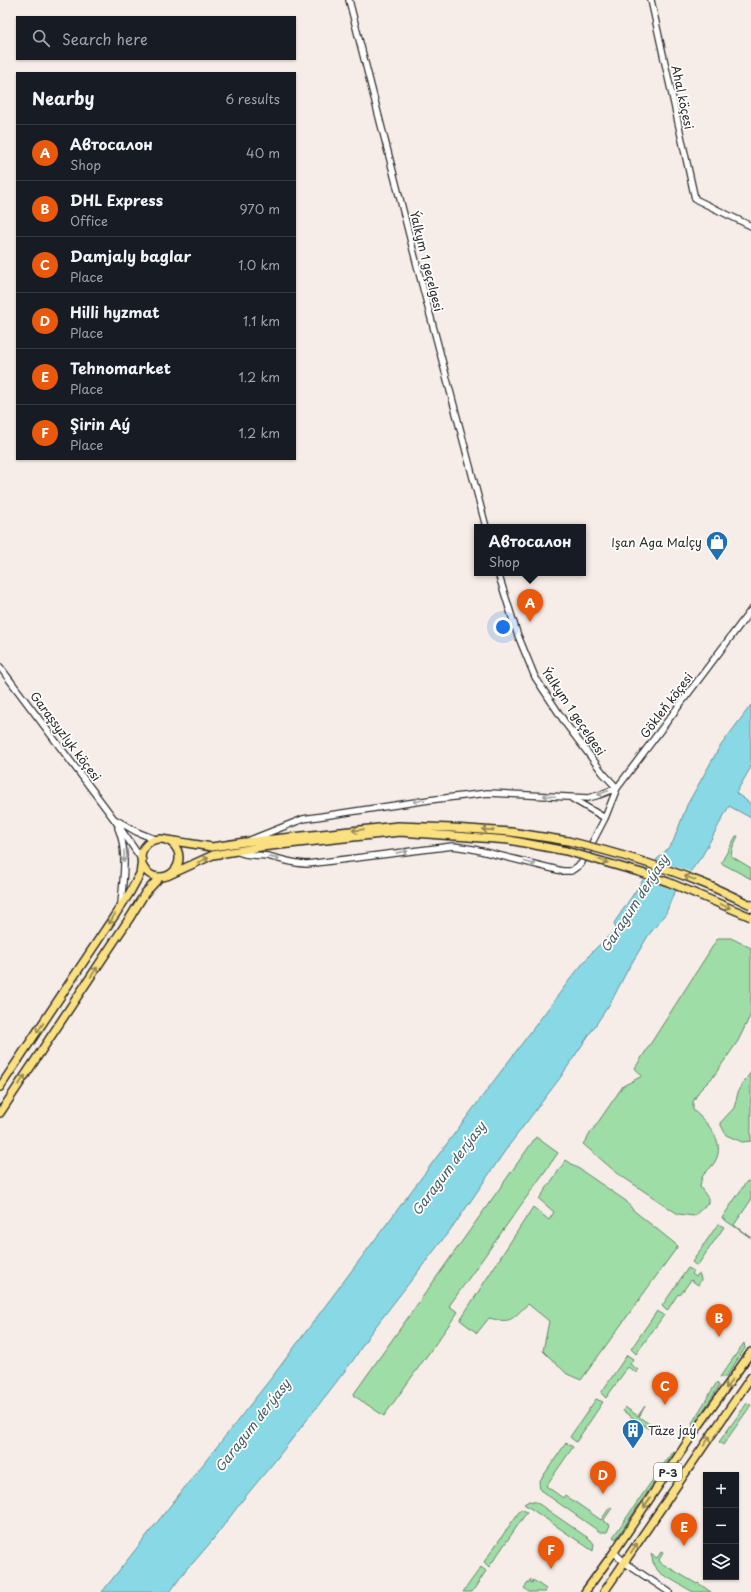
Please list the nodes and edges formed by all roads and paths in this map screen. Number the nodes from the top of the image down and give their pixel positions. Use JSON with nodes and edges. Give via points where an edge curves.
{"nodes":[{"id":1,"x":349,"y":0,"type":"edge"},
{"id":2,"x":651,"y":0,"type":"edge"},
{"id":3,"x":751,"y":226,"type":"edge"},
{"id":4,"x":485,"y":524,"type":"edge"},
{"id":5,"x":499,"y":576,"type":"edge"},
{"id":6,"x":751,"y":610,"type":"edge"},
{"id":7,"x":0,"y":667,"type":"edge"},
{"id":8,"x":617,"y":788,"type":"junction"},
{"id":9,"x":570,"y":798,"type":"junction"},
{"id":10,"x":605,"y":818,"type":"junction"},
{"id":11,"x":114,"y":819,"type":"junction"},
{"id":12,"x":159,"y":840,"type":"junction"},
{"id":13,"x":245,"y":842,"type":"junction"},
{"id":14,"x":236,"y":851,"type":"junction"},
{"id":15,"x":142,"y":860,"type":"junction"},
{"id":16,"x":164,"y":876,"type":"junction"},
{"id":17,"x":121,"y":904,"type":"junction"},
{"id":18,"x":751,"y":905,"type":"edge"},
{"id":19,"x":751,"y":917,"type":"edge"},
{"id":20,"x":0,"y":1087,"type":"edge"},
{"id":21,"x":0,"y":1113,"type":"edge"},
{"id":22,"x":751,"y":1352,"type":"edge"},
{"id":23,"x":751,"y":1377,"type":"edge"},
{"id":24,"x":614,"y":1552,"type":"junction"},
{"id":25,"x":625,"y":1563,"type":"junction"},
{"id":26,"x":584,"y":1592,"type":"edge"},
{"id":27,"x":604,"y":1592,"type":"edge"},
{"id":28,"x":668,"y":1592,"type":"edge"}],
"edges":[{"from":1,"to":4,"type":"street","name":"Ýalkym 1 geçelgesi"},
{"from":2,"to":3,"type":"street","name":"Ahal köçesi","via":[[695,199]]},
{"from":5,"to":8,"type":"street","name":"Ýalkym 1 geçelgesi","via":[[517,633],[535,677],[566,724]]},
{"from":6,"to":8,"type":"street","name":"Gökleň köçesi"},
{"from":7,"to":11,"type":"street","name":"Garaşsyzlyk köçesi"},
{"from":8,"to":9,"type":"street","one_way":true,"via":[[588,798]]},
{"from":8,"to":10,"type":"street","name":"Gökleň köçesi"},
{"from":9,"to":10,"type":"street"},
{"from":9,"to":13,"type":"street","one_way":true,"via":[[488,793],[429,800],[303,819]]},
{"from":14,"to":10,"type":"street","name":"Gökleň köçesi","one_way":true,"via":[[246,856],[265,856],[307,864],[453,846],[562,871],[571,870],[581,864]]},
{"from":11,"to":12,"type":"street","via":[[137,832]]},
{"from":11,"to":15,"type":"street"},
{"from":11,"to":17,"type":"street","one_way":true,"via":[[122,836],[124,848]]},
{"from":12,"to":13,"type":"main road","via":[[212,847]]},
{"from":12,"to":15,"type":"main road","via":[[151,842],[144,850]]},
{"from":12,"to":16,"type":"main road","via":[[173,844],[179,855],[177,867]]},
{"from":18,"to":13,"type":"main road","one_way":true,"bridge":true,"via":[[672,871],[599,848],[511,832],[398,826]]},
{"from":16,"to":14,"type":"main road","one_way":true,"via":[[213,855]]},
{"from":14,"to":19,"type":"main road","one_way":true,"bridge":true,"via":[[400,832],[509,840],[566,851],[634,870]]},
{"from":15,"to":16,"type":"main road","via":[[146,871]]},
{"from":15,"to":17,"type":"main road","via":[[140,874]]},
{"from":21,"to":16,"type":"main road","one_way":true,"via":[[145,893]]},
{"from":17,"to":20,"type":"main road","one_way":true},
{"from":22,"to":24,"type":"main road","number":"P-3","one_way":true},
{"from":25,"to":23,"type":"main road","number":"P-3","one_way":true},
{"from":24,"to":25,"type":"street"},
{"from":24,"to":26,"type":"main road","number":"P-3"},
{"from":25,"to":27,"type":"main road","number":"P-3"},
{"from":25,"to":28,"type":"street"}]}
